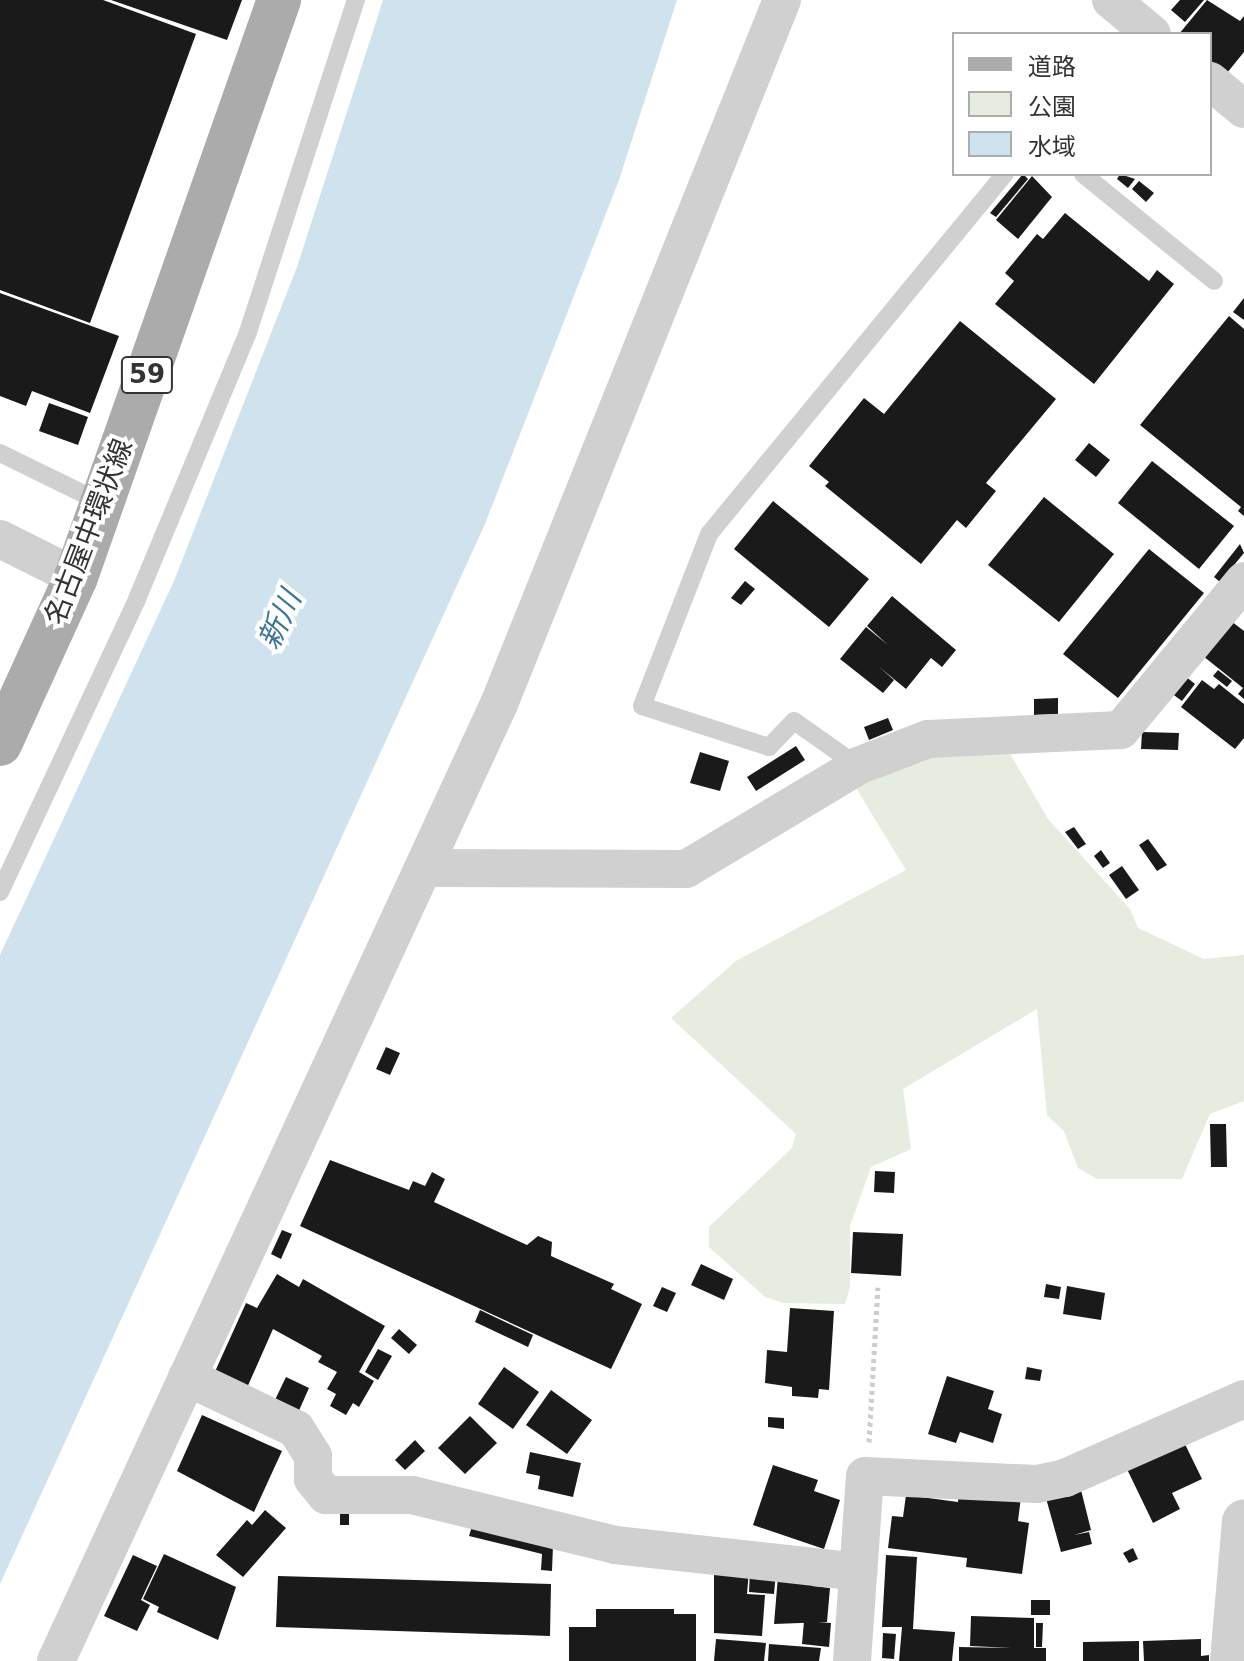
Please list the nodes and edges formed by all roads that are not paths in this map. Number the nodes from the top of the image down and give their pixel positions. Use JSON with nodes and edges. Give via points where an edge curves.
{"nodes":[{"id":1,"x":279,"y":0,"type":"edge"},
{"id":2,"x":356,"y":0,"type":"edge"},
{"id":3,"x":782,"y":0,"type":"edge"},
{"id":4,"x":1212,"y":83,"type":"edge"},
{"id":5,"x":1244,"y":109,"type":"edge"},
{"id":6,"x":1003,"y":176,"type":"edge"},
{"id":7,"x":1085,"y":176,"type":"edge"},
{"id":8,"x":1214,"y":281,"type":"dead end"},
{"id":9,"x":0,"y":453,"type":"edge"},
{"id":10,"x":102,"y":503,"type":"junction"},
{"id":11,"x":0,"y":539,"type":"edge"},
{"id":12,"x":76,"y":577,"type":"junction"},
{"id":13,"x":1244,"y":581,"type":"edge"},
{"id":14,"x":0,"y":744,"type":"edge"},
{"id":15,"x":858,"y":766,"type":"junction"},
{"id":16,"x":424,"y":868,"type":"junction"},
{"id":17,"x":0,"y":892,"type":"edge"},
{"id":18,"x":187,"y":1377,"type":"junction"},
{"id":19,"x":1244,"y":1399,"type":"edge"},
{"id":20,"x":1244,"y":1522,"type":"edge"},
{"id":21,"x":859,"y":1572,"type":"junction"},
{"id":22,"x":56,"y":1661,"type":"edge"},
{"id":23,"x":852,"y":1661,"type":"edge"},
{"id":24,"x":1232,"y":1661,"type":"edge"}],
"edges":[{"from":1,"to":10,"type":"main road","name":"名古屋中環状線","number":"59"},
{"from":2,"to":17,"type":"lane","via":[[248,332],[137,599]]},
{"from":3,"to":16,"type":"street","via":[[499,704]]},
{"from":4,"to":5,"type":"street"},
{"from":6,"to":15,"type":"lane","via":[[709,534],[642,706],[769,747],[794,721]]},
{"from":7,"to":8,"type":"lane"},
{"from":9,"to":10,"type":"lane"},
{"from":10,"to":12,"type":"main road","name":"名古屋中環状線","number":"59"},
{"from":11,"to":12,"type":"street"},
{"from":12,"to":14,"type":"main road","name":"名古屋中環状線","number":"59"},
{"from":13,"to":15,"type":"street","via":[[1121,730],[928,739]]},
{"from":15,"to":16,"type":"street","via":[[686,869]]},
{"from":16,"to":18,"type":"street"},
{"from":18,"to":21,"type":"street","via":[[296,1429],[313,1456],[313,1479],[326,1495],[412,1495],[615,1545]]},
{"from":18,"to":22,"type":"street"},
{"from":19,"to":21,"type":"street","via":[[1065,1478],[1037,1484],[867,1476]]},
{"from":20,"to":24,"type":"street"},
{"from":21,"to":23,"type":"street"}]}
